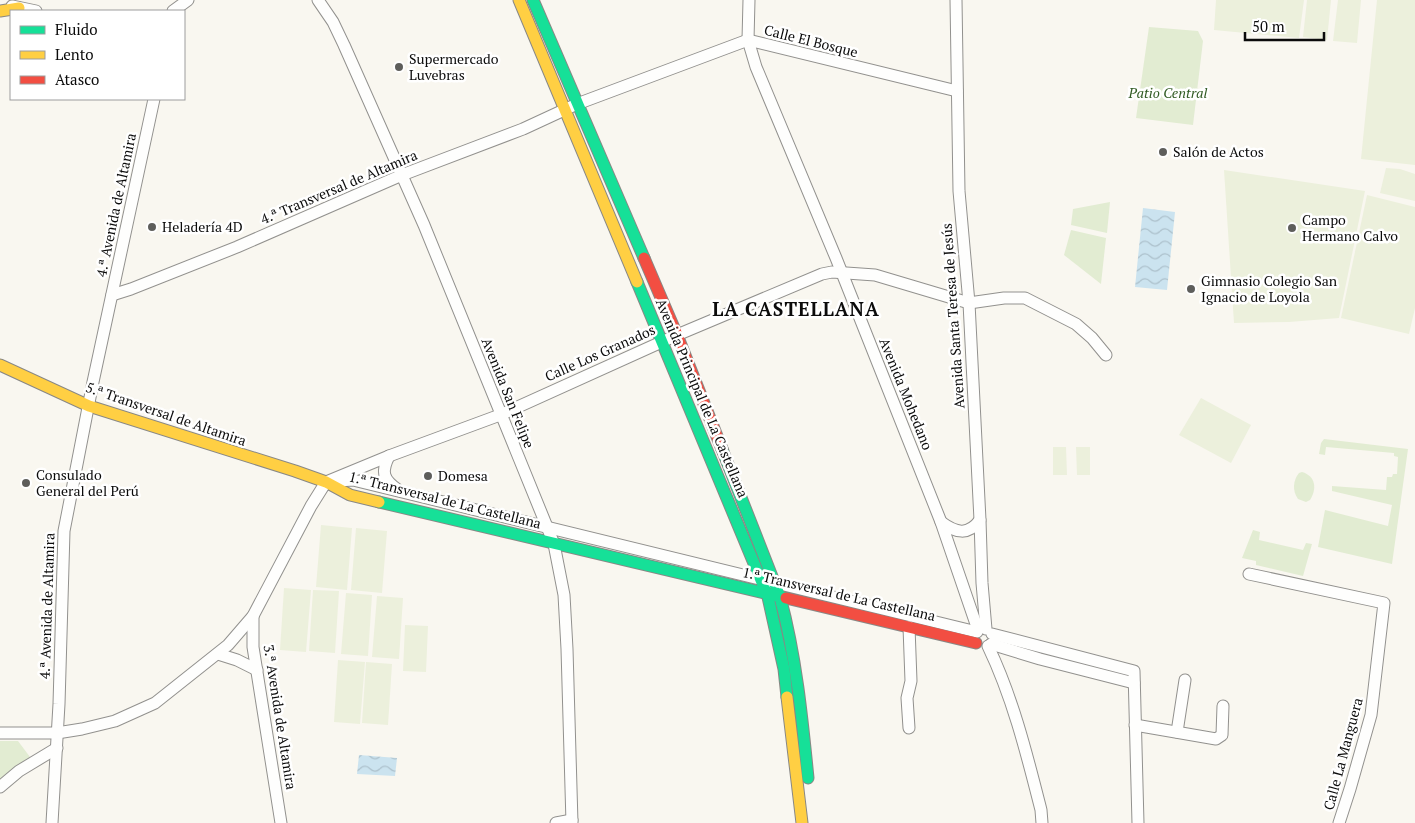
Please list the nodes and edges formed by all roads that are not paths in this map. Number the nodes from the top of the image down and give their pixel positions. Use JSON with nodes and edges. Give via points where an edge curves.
{"nodes":[{"id":1,"x":188,"y":0,"type":"edge"},
{"id":2,"x":318,"y":0,"type":"edge"},
{"id":3,"x":519,"y":0,"type":"edge"},
{"id":4,"x":533,"y":0,"type":"edge"},
{"id":5,"x":749,"y":0,"type":"edge"},
{"id":6,"x":956,"y":0,"type":"edge"},
{"id":7,"x":0,"y":4,"type":"edge"},
{"id":8,"x":19,"y":8,"type":"junction"},
{"id":9,"x":30,"y":10,"type":"edge"},
{"id":10,"x":174,"y":10,"type":"edge"},
{"id":11,"x":0,"y":11,"type":"edge"},
{"id":12,"x":748,"y":40,"type":"junction"},
{"id":13,"x":957,"y":91,"type":"junction"},
{"id":14,"x":154,"y":100,"type":"edge"},
{"id":15,"x":577,"y":104,"type":"junction"},
{"id":16,"x":564,"y":110,"type":"junction"},
{"id":17,"x":402,"y":176,"type":"junction"},
{"id":18,"x":841,"y":272,"type":"junction"},
{"id":19,"x":112,"y":295,"type":"junction"},
{"id":20,"x":969,"y":303,"type":"junction"},
{"id":21,"x":677,"y":335,"type":"junction"},
{"id":22,"x":662,"y":342,"type":"junction"},
{"id":23,"x":1106,"y":355,"type":"dead end"},
{"id":24,"x":0,"y":365,"type":"edge"},
{"id":25,"x":89,"y":406,"type":"junction"},
{"id":26,"x":500,"y":415,"type":"junction"},
{"id":27,"x":389,"y":456,"type":"junction"},
{"id":28,"x":326,"y":482,"type":"junction"},
{"id":29,"x":399,"y":490,"type":"junction"},
{"id":30,"x":980,"y":520,"type":"junction"},
{"id":31,"x":941,"y":522,"type":"junction"},
{"id":32,"x":548,"y":528,"type":"junction"},
{"id":33,"x":554,"y":544,"type":"junction"},
{"id":34,"x":1249,"y":574,"type":"dead end"},
{"id":35,"x":762,"y":580,"type":"junction"},
{"id":36,"x":775,"y":583,"type":"junction"},
{"id":37,"x":767,"y":593,"type":"junction"},
{"id":38,"x":780,"y":596,"type":"junction"},
{"id":39,"x":252,"y":616,"type":"junction"},
{"id":40,"x":909,"y":627,"type":"junction"},
{"id":41,"x":984,"y":637,"type":"junction"},
{"id":42,"x":218,"y":654,"type":"junction"},
{"id":43,"x":257,"y":670,"type":"junction"},
{"id":44,"x":1185,"y":680,"type":"dead end"},
{"id":45,"x":1134,"y":683,"type":"junction"},
{"id":46,"x":1223,"y":706,"type":"dead end"},
{"id":47,"x":1136,"y":726,"type":"junction"},
{"id":48,"x":908,"y":728,"type":"dead end"},
{"id":49,"x":1177,"y":732,"type":"junction"},
{"id":50,"x":0,"y":733,"type":"edge"},
{"id":51,"x":57,"y":733,"type":"junction"},
{"id":52,"x":57,"y":748,"type":"junction"},
{"id":53,"x":0,"y":787,"type":"edge"},
{"id":54,"x":1340,"y":820,"type":"edge"},
{"id":55,"x":572,"y":822,"type":"edge"},
{"id":56,"x":52,"y":823,"type":"edge"},
{"id":57,"x":281,"y":823,"type":"edge"},
{"id":58,"x":556,"y":823,"type":"edge"},
{"id":59,"x":802,"y":823,"type":"edge"},
{"id":60,"x":813,"y":823,"type":"edge"},
{"id":61,"x":1042,"y":823,"type":"edge"},
{"id":62,"x":1138,"y":823,"type":"edge"},
{"id":63,"x":1352,"y":823,"type":"edge"}],
"edges":[{"from":1,"to":10,"type":"street"},
{"from":2,"to":17,"type":"street","name":"Avenida San Felipe","via":[[344,45]]},
{"from":3,"to":16,"type":"street","name":"Avenida Principal de La Castellana"},
{"from":4,"to":15,"type":"street","name":"Avenida Principal de La Castellana"},
{"from":5,"to":12,"type":"street","name":"Avenida Mohedano"},
{"from":6,"to":13,"type":"street","name":"Avenida Santa Teresa de Jesús"},
{"from":7,"to":8,"type":"street"},
{"from":8,"to":9,"type":"street"},
{"from":8,"to":11,"type":"street"},
{"from":12,"to":13,"type":"street","name":"Calle El Bosque"},
{"from":12,"to":15,"type":"street","name":"Calle El Bosque"},
{"from":12,"to":18,"type":"street","name":"Avenida Mohedano","via":[[756,67]]},
{"from":13,"to":20,"type":"street","name":"Avenida Santa Teresa de Jesús","via":[[959,191]]},
{"from":14,"to":19,"type":"street","name":"4.ª Avenida de Altamira"},
{"from":15,"to":16,"type":"street","name":"4.ª Transversal de Altamira"},
{"from":15,"to":21,"type":"street","name":"Avenida Principal de La Castellana"},
{"from":16,"to":17,"type":"street","name":"4.ª Transversal de Altamira"},
{"from":16,"to":22,"type":"street","name":"Avenida Principal de La Castellana"},
{"from":17,"to":19,"type":"street","name":"4.ª Transversal de Altamira","via":[[237,247]]},
{"from":17,"to":26,"type":"street","name":"Avenida San Felipe"},
{"from":18,"to":20,"type":"street","name":"Calle Los Granados","via":[[874,275]]},
{"from":18,"to":21,"type":"street","name":"Calle Los Granados","via":[[822,274]]},
{"from":18,"to":31,"type":"street","name":"Avenida Mohedano"},
{"from":19,"to":25,"type":"street","name":"4.ª Avenida de Altamira"},
{"from":20,"to":23,"type":"street","name":"Calle Los Granados","via":[[1025,298],[1076,324]]},
{"from":20,"to":30,"type":"street","name":"Avenida Santa Teresa de Jesús"},
{"from":21,"to":22,"type":"street","name":"Calle Los Granados"},
{"from":21,"to":36,"type":"street","name":"Avenida Principal de La Castellana"},
{"from":22,"to":26,"type":"street","name":"Calle Los Granados"},
{"from":22,"to":35,"type":"street","name":"Avenida Principal de La Castellana"},
{"from":24,"to":25,"type":"street","name":"5.ª Transversal de Altamira"},
{"from":25,"to":28,"type":"street","name":"5.ª Transversal de Altamira"},
{"from":25,"to":51,"type":"street","name":"4.ª Avenida de Altamira","via":[[64,531]]},
{"from":26,"to":27,"type":"street","name":"Calle Los Granados"},
{"from":26,"to":32,"type":"street","name":"Avenida San Felipe"},
{"from":27,"to":28,"type":"street","name":"Calle Los Granados"},
{"from":27,"to":29,"type":"street","via":[[384,474],[389,483]]},
{"from":28,"to":29,"type":"street","name":"1.ª Transversal de La Castellana","via":[[353,480]]},
{"from":28,"to":33,"type":"street","name":"1.ª Transversal de La Castellana","via":[[350,494]]},
{"from":28,"to":39,"type":"street"},
{"from":29,"to":32,"type":"street","name":"1.ª Transversal de La Castellana"},
{"from":30,"to":31,"type":"street","via":[[974,528],[960,531]]},
{"from":30,"to":41,"type":"street","name":"Avenida Santa Teresa de Jesús"},
{"from":31,"to":41,"type":"street","name":"Avenida Mohedano"},
{"from":32,"to":33,"type":"street","name":"Avenida San Felipe"},
{"from":32,"to":35,"type":"street","name":"1.ª Transversal de La Castellana"},
{"from":33,"to":37,"type":"street","name":"1.ª Transversal de La Castellana"},
{"from":33,"to":55,"type":"street","name":"Avenida San Felipe","via":[[564,595],[567,640]]},
{"from":34,"to":54,"type":"street","name":"Calle La Manguera","via":[[1384,603],[1371,715]]},
{"from":35,"to":36,"type":"street","name":"1.ª Transversal de La Castellana"},
{"from":35,"to":37,"type":"street","name":"Avenida Principal de La Castellana"},
{"from":36,"to":38,"type":"street","name":"Avenida Principal de La Castellana"},
{"from":36,"to":41,"type":"street","name":"1.ª Transversal de La Castellana"},
{"from":37,"to":38,"type":"street","name":"1.ª Transversal de La Castellana"},
{"from":37,"to":59,"type":"street","name":"Avenida Principal de La Castellana","via":[[784,669]]},
{"from":38,"to":40,"type":"street","name":"1.ª Transversal de La Castellana"},
{"from":38,"to":60,"type":"street","name":"Avenida Principal de La Castellana","via":[[798,671]]},
{"from":39,"to":42,"type":"street"},
{"from":39,"to":43,"type":"street","name":"3.ª Avenida de Altamira"},
{"from":40,"to":41,"type":"street","name":"1.ª Transversal de La Castellana"},
{"from":40,"to":48,"type":"street","via":[[911,681],[907,698]]},
{"from":41,"to":45,"type":"street","name":"1.ª Transversal de La Castellana","via":[[1040,659]]},
{"from":41,"to":45,"type":"street","name":"1.ª Transversal de La Castellana","via":[[1134,671]]},
{"from":41,"to":61,"type":"street","name":"Avenida Mohedano","via":[[1014,714]]},
{"from":42,"to":43,"type":"street"},
{"from":42,"to":51,"type":"street","via":[[155,703],[116,721]]},
{"from":43,"to":57,"type":"street","name":"3.ª Avenida de Altamira"},
{"from":44,"to":49,"type":"street"},
{"from":45,"to":47,"type":"street"},
{"from":46,"to":49,"type":"street","via":[[1222,735],[1216,738]]},
{"from":47,"to":49,"type":"street"},
{"from":47,"to":62,"type":"street"},
{"from":50,"to":51,"type":"street"},
{"from":51,"to":52,"type":"street","name":"4.ª Avenida de Altamira"},
{"from":52,"to":53,"type":"street"},
{"from":52,"to":56,"type":"street","name":"4.ª Avenida de Altamira"},
{"from":54,"to":63,"type":"street"},
{"from":55,"to":58,"type":"street"}]}
